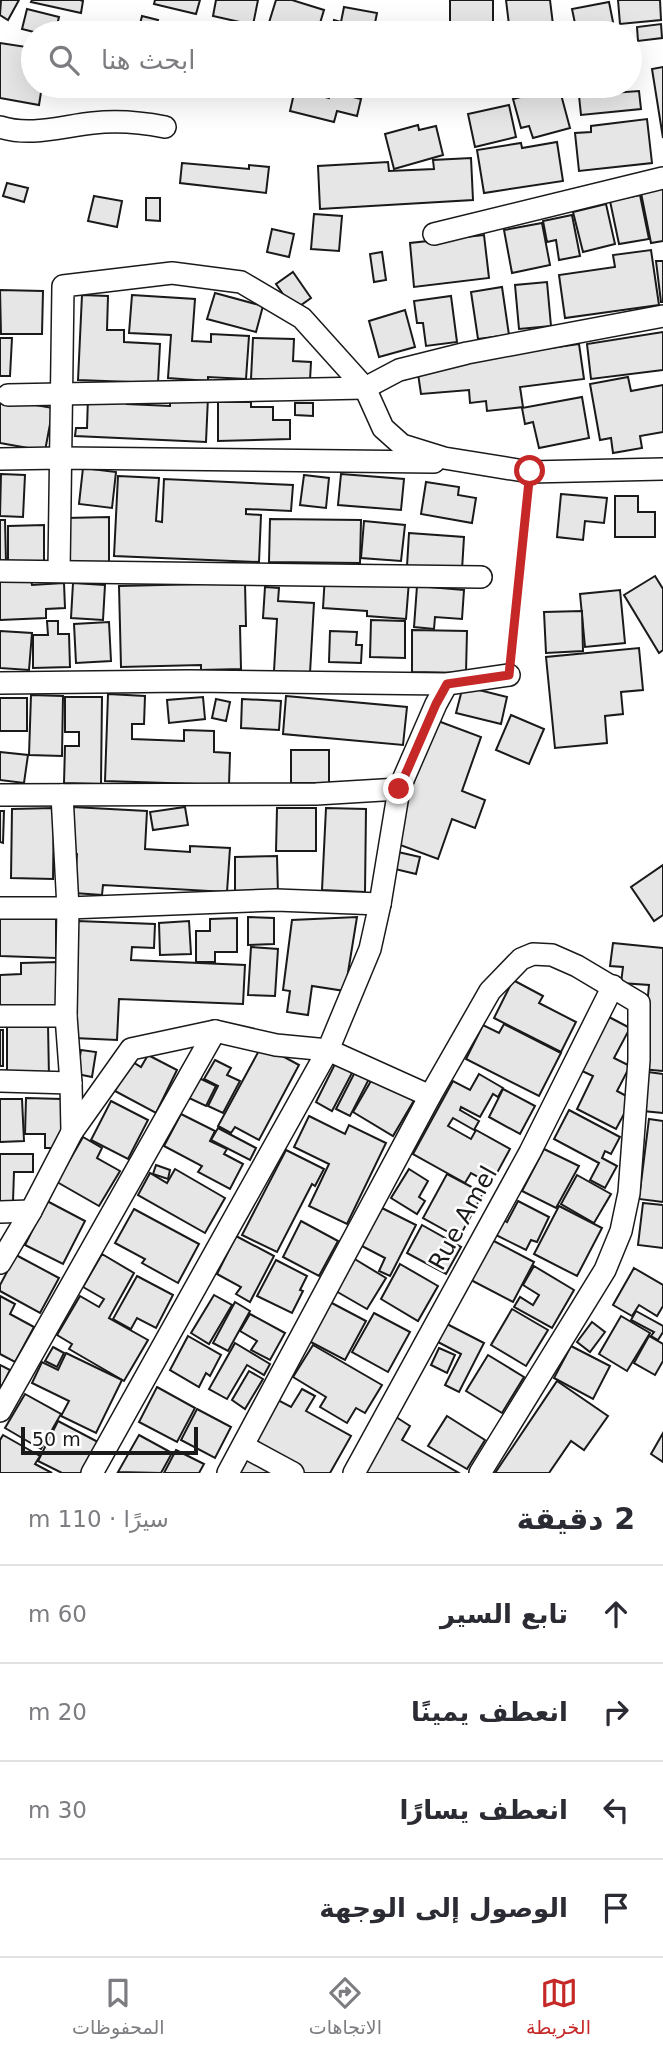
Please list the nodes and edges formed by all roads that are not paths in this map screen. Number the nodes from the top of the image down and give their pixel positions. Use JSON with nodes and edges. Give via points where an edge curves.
{"nodes":[{"id":1,"x":0,"y":127,"type":"edge"},
{"id":2,"x":165,"y":127,"type":"dead end"},
{"id":3,"x":663,"y":178,"type":"edge"},
{"id":4,"x":433,"y":234,"type":"dead end"},
{"id":5,"x":663,"y":316,"type":"edge"},
{"id":6,"x":365,"y":388,"type":"junction"},
{"id":7,"x":8,"y":395,"type":"dead end"},
{"id":8,"x":61,"y":395,"type":"junction"},
{"id":9,"x":61,"y":458,"type":"junction"},
{"id":10,"x":0,"y":459,"type":"edge"},
{"id":11,"x":475,"y":462,"type":"junction"},
{"id":12,"x":663,"y":468,"type":"edge"},
{"id":13,"x":0,"y":571,"type":"edge"},
{"id":14,"x":59,"y":571,"type":"junction"},
{"id":15,"x":481,"y":577,"type":"dead end"},
{"id":16,"x":509,"y":675,"type":"road end"},
{"id":17,"x":0,"y":683,"type":"edge"},
{"id":18,"x":447,"y":684,"type":"junction"},
{"id":19,"x":399,"y":789,"type":"junction"},
{"id":20,"x":0,"y":795,"type":"edge"},
{"id":21,"x":62,"y":795,"type":"junction"},
{"id":22,"x":380,"y":904,"type":"junction"},
{"id":23,"x":0,"y":908,"type":"edge"},
{"id":24,"x":68,"y":908,"type":"junction"},
{"id":25,"x":613,"y":986,"type":"junction"},
{"id":26,"x":0,"y":1016,"type":"edge"},
{"id":27,"x":66,"y":1016,"type":"junction"},
{"id":28,"x":215,"y":1031,"type":"junction"},
{"id":29,"x":328,"y":1050,"type":"junction"},
{"id":30,"x":0,"y":1081,"type":"edge"},
{"id":31,"x":71,"y":1083,"type":"junction"},
{"id":32,"x":430,"y":1096,"type":"junction"},
{"id":33,"x":72,"y":1132,"type":"junction"},
{"id":34,"x":31,"y":1211,"type":"junction"},
{"id":35,"x":0,"y":1212,"type":"edge"},
{"id":36,"x":0,"y":1263,"type":"edge"},
{"id":37,"x":0,"y":1411,"type":"edge"},
{"id":38,"x":243,"y":1446,"type":"junction"},
{"id":39,"x":92,"y":1473,"type":"edge"},
{"id":40,"x":228,"y":1473,"type":"edge"},
{"id":41,"x":293,"y":1473,"type":"edge"},
{"id":42,"x":354,"y":1473,"type":"edge"},
{"id":43,"x":480,"y":1473,"type":"edge"}],
"edges":[{"from":1,"to":2,"type":"street","via":[[45,131],[129,120]]},
{"from":3,"to":4,"type":"street"},
{"from":5,"to":6,"type":"street","via":[[467,353],[399,370]]},
{"from":6,"to":8,"type":"street"},
{"from":6,"to":8,"type":"street","via":[[302,318],[241,282],[172,273],[63,286]]},
{"from":6,"to":11,"type":"street","via":[[383,428],[402,445]]},
{"from":7,"to":8,"type":"street"},
{"from":8,"to":9,"type":"street"},
{"from":9,"to":10,"type":"street"},
{"from":9,"to":11,"type":"street"},
{"from":9,"to":14,"type":"street"},
{"from":11,"to":12,"type":"street","via":[[530,471]]},
{"from":13,"to":14,"type":"street"},
{"from":14,"to":15,"type":"street"},
{"from":16,"to":18,"type":"street"},
{"from":17,"to":18,"type":"street"},
{"from":18,"to":19,"type":"street"},
{"from":19,"to":21,"type":"street","via":[[316,794]]},
{"from":19,"to":22,"type":"street"},
{"from":20,"to":21,"type":"street"},
{"from":21,"to":24,"type":"street"},
{"from":22,"to":24,"type":"street","via":[[276,900]]},
{"from":22,"to":29,"type":"street","via":[[370,949]]},
{"from":23,"to":24,"type":"street"},
{"from":24,"to":27,"type":"street"},
{"from":25,"to":32,"type":"street","via":[[552,955],[533,954],[521,960],[491,991]]},
{"from":25,"to":42,"type":"street","name":"Rue Amel","via":[[530,1152]]},
{"from":25,"to":43,"type":"street","via":[[639,1003],[640,1030],[629,1193],[621,1231],[605,1270]]},
{"from":26,"to":27,"type":"street"},
{"from":27,"to":31,"type":"street"},
{"from":28,"to":29,"type":"street","via":[[276,1045]]},
{"from":28,"to":33,"type":"street","via":[[131,1049]]},
{"from":28,"to":37,"type":"street"},
{"from":29,"to":32,"type":"street"},
{"from":29,"to":39,"type":"street"},
{"from":30,"to":31,"type":"street"},
{"from":31,"to":33,"type":"street"},
{"from":32,"to":38,"type":"street"},
{"from":33,"to":34,"type":"street"},
{"from":34,"to":35,"type":"street"},
{"from":34,"to":36,"type":"street"},
{"from":38,"to":40,"type":"street"},
{"from":38,"to":41,"type":"street"}]}
